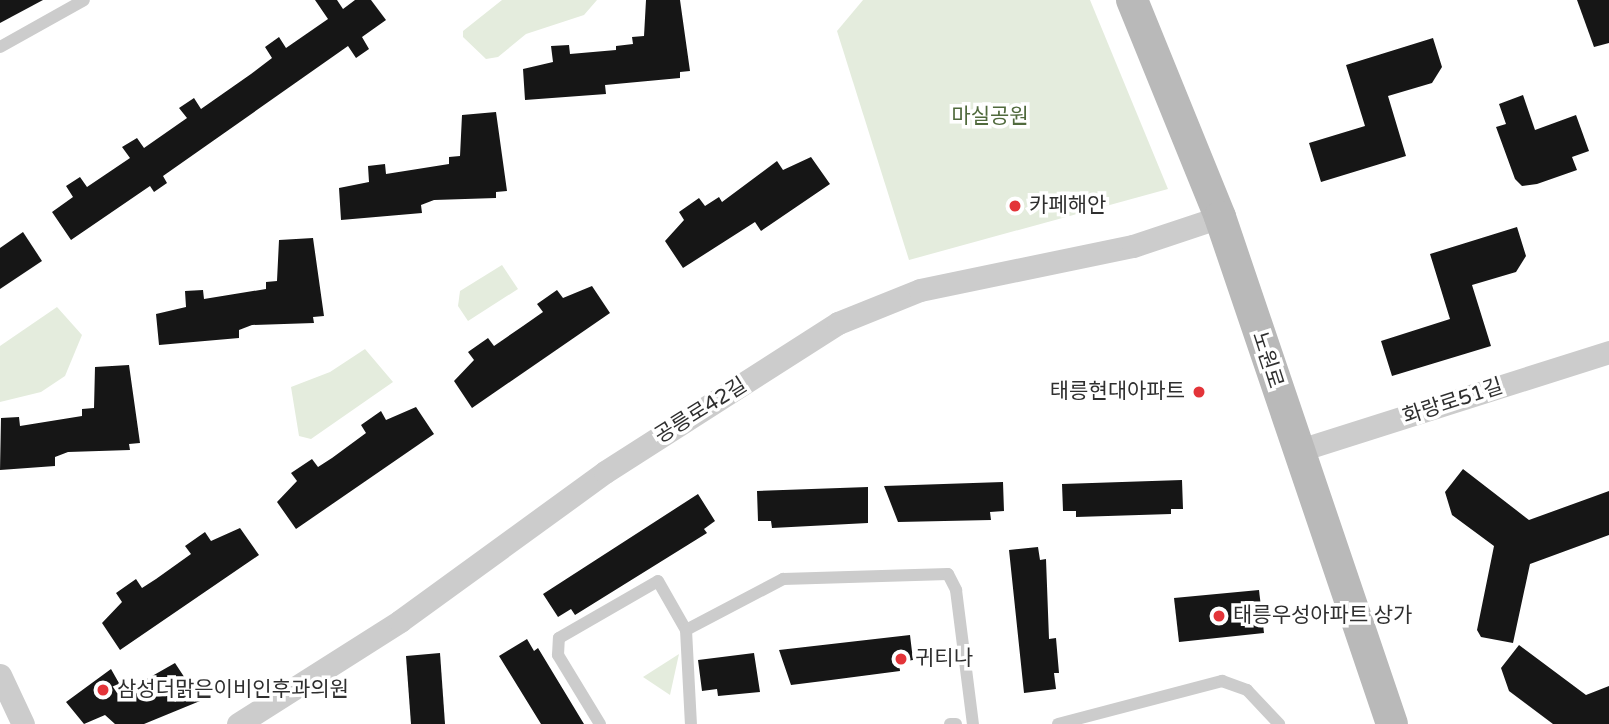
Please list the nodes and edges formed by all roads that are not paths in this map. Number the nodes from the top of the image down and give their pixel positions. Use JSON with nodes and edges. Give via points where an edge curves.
{"nodes":[{"id":1,"x":84,"y":0,"type":"edge"},
{"id":2,"x":1132,"y":0,"type":"edge"},
{"id":3,"x":0,"y":47,"type":"edge"},
{"id":4,"x":1220,"y":218,"type":"junction"},
{"id":5,"x":1609,"y":352,"type":"edge"},
{"id":6,"x":1297,"y":451,"type":"junction"},
{"id":7,"x":687,"y":630,"type":"junction"},
{"id":8,"x":0,"y":675,"type":"edge"},
{"id":9,"x":23,"y":724,"type":"edge"},
{"id":10,"x":238,"y":724,"type":"edge"},
{"id":11,"x":600,"y":724,"type":"edge"},
{"id":12,"x":691,"y":724,"type":"edge"},
{"id":13,"x":950,"y":724,"type":"edge"},
{"id":14,"x":956,"y":724,"type":"edge"},
{"id":15,"x":973,"y":724,"type":"edge"},
{"id":16,"x":1060,"y":724,"type":"edge"},
{"id":17,"x":1279,"y":724,"type":"edge"},
{"id":18,"x":1392,"y":724,"type":"edge"}],
"edges":[{"from":1,"to":3,"type":"lane"},
{"from":2,"to":4,"type":"main road","name":"노원로"},
{"from":4,"to":6,"type":"main road","name":"노원로"},
{"from":4,"to":10,"type":"street","name":"공릉로42길","via":[[1133,246],[920,290],[838,323],[605,472],[400,621]]},
{"from":5,"to":6,"type":"street","name":"화랑로51길"},
{"from":6,"to":18,"type":"main road","name":"노원로"},
{"from":7,"to":11,"type":"lane","via":[[661,584],[653,581],[559,638],[558,655]]},
{"from":7,"to":12,"type":"lane"},
{"from":7,"to":15,"type":"lane","via":[[783,579],[948,574],[956,590]]},
{"from":8,"to":9,"type":"street"},
{"from":13,"to":14,"type":"lane"},
{"from":16,"to":17,"type":"lane","via":[[1222,681],[1247,690]]}]}
